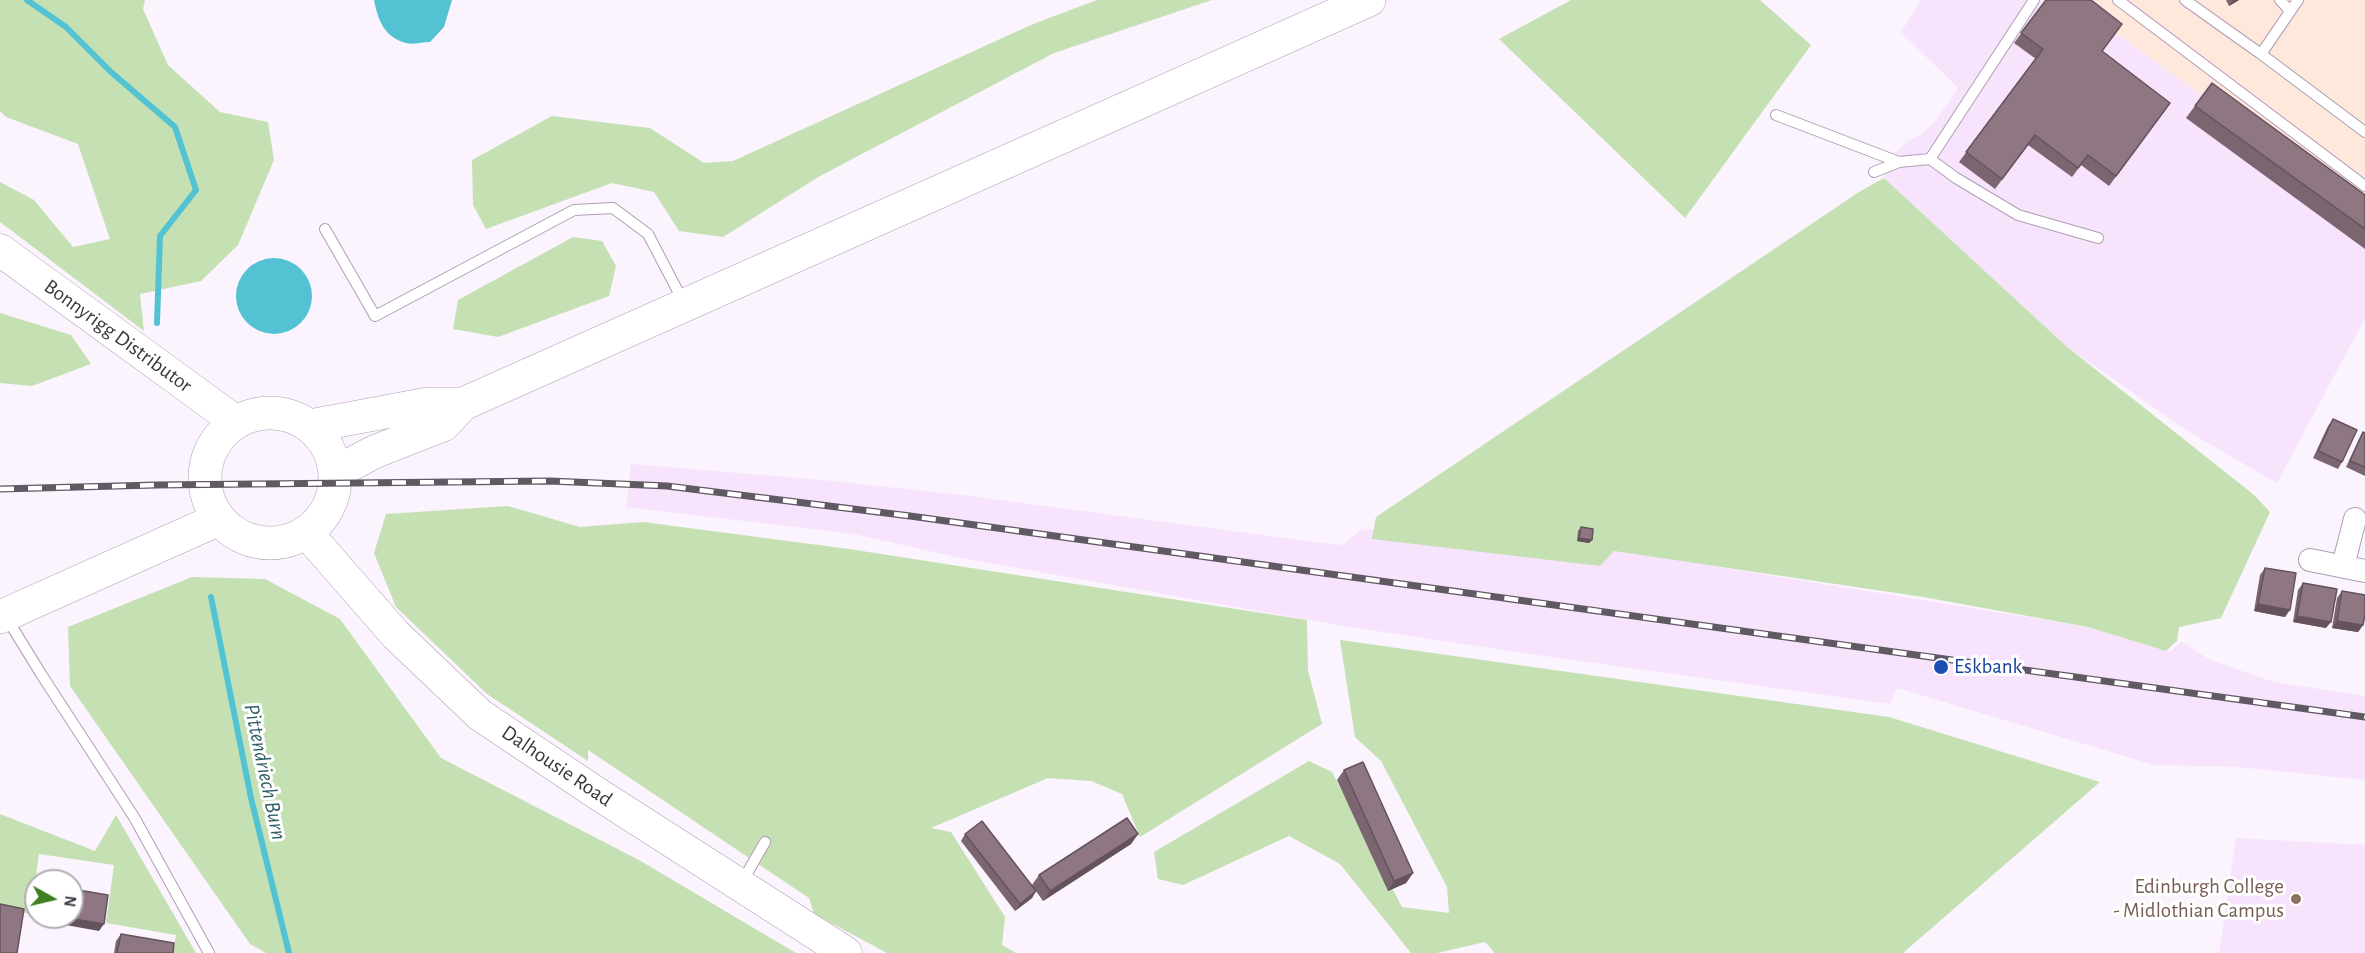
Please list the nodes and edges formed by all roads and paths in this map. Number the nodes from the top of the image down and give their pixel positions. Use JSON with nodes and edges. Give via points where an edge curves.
{"nodes":[{"id":1,"x":1369,"y":0,"type":"edge"},
{"id":2,"x":2034,"y":0,"type":"edge"},
{"id":3,"x":2118,"y":0,"type":"edge"},
{"id":4,"x":2185,"y":0,"type":"edge"},
{"id":5,"x":2197,"y":0,"type":"edge"},
{"id":6,"x":2280,"y":0,"type":"edge"},
{"id":7,"x":2298,"y":0,"type":"edge"},
{"id":8,"x":2290,"y":11,"type":"junction"},
{"id":9,"x":2206,"y":15,"type":"junction"},
{"id":10,"x":2261,"y":54,"type":"junction"},
{"id":11,"x":1776,"y":115,"type":"dead end"},
{"id":12,"x":2365,"y":132,"type":"edge"},
{"id":13,"x":1929,"y":159,"type":"junction"},
{"id":14,"x":1899,"y":162,"type":"junction"},
{"id":15,"x":1874,"y":172,"type":"dead end"},
{"id":16,"x":2365,"y":186,"type":"edge"},
{"id":17,"x":325,"y":229,"type":"dead end"},
{"id":18,"x":2098,"y":237,"type":"dead end"},
{"id":19,"x":0,"y":250,"type":"edge"},
{"id":20,"x":686,"y":306,"type":"junction"},
{"id":21,"x":463,"y":404,"type":"junction"},
{"id":22,"x":236,"y":422,"type":"junction"},
{"id":23,"x":310,"y":426,"type":"junction"},
{"id":24,"x":335,"y":473,"type":"junction"},
{"id":25,"x":219,"y":519,"type":"junction"},
{"id":26,"x":2355,"y":519,"type":"dead end"},
{"id":27,"x":306,"y":532,"type":"junction"},
{"id":28,"x":2310,"y":560,"type":"dead end"},
{"id":29,"x":2354,"y":568,"type":"edge"},
{"id":30,"x":3,"y":616,"type":"edge"},
{"id":31,"x":765,"y":842,"type":"dead end"},
{"id":32,"x":740,"y":885,"type":"junction"},
{"id":33,"x":209,"y":953,"type":"edge"},
{"id":34,"x":846,"y":953,"type":"edge"}],
"edges":[{"from":1,"to":20,"type":"main road"},
{"from":2,"to":13,"type":"lane"},
{"from":3,"to":16,"type":"lane"},
{"from":4,"to":9,"type":"lane"},
{"from":5,"to":9,"type":"lane"},
{"from":6,"to":8,"type":"lane"},
{"from":7,"to":8,"type":"lane"},
{"from":8,"to":10,"type":"lane"},
{"from":9,"to":10,"type":"lane"},
{"from":10,"to":12,"type":"lane"},
{"from":11,"to":14,"type":"lane"},
{"from":13,"to":14,"type":"lane"},
{"from":13,"to":18,"type":"lane","via":[[2018,215]]},
{"from":14,"to":15,"type":"lane"},
{"from":17,"to":20,"type":"lane","via":[[375,316],[574,210],[613,208],[648,234]]},
{"from":19,"to":22,"type":"main road","name":"Bonnyrigg Distributor"},
{"from":20,"to":21,"type":"main road"},
{"from":21,"to":23,"type":"main road","via":[[428,404]]},
{"from":21,"to":24,"type":"main road","via":[[442,425],[374,452]]},
{"from":22,"to":23,"type":"main road","via":[[261,412],[283,413]]},
{"from":22,"to":25,"type":"main road","via":[[220,435],[206,464],[206,493]]},
{"from":23,"to":24,"type":"main road","via":[[325,443]]},
{"from":24,"to":27,"type":"main road","via":[[330,503]]},
{"from":25,"to":27,"type":"main road","via":[[239,536],[257,542],[282,542]]},
{"from":25,"to":30,"type":"main road"},
{"from":26,"to":29,"type":"street"},
{"from":27,"to":32,"type":"main road","name":"Dalhousie Road","via":[[396,635],[480,715]]},
{"from":28,"to":29,"type":"street"},
{"from":30,"to":33,"type":"lane","via":[[134,817]]},
{"from":31,"to":32,"type":"lane"},
{"from":32,"to":34,"type":"main road","name":"Dalhousie Road"}]}
